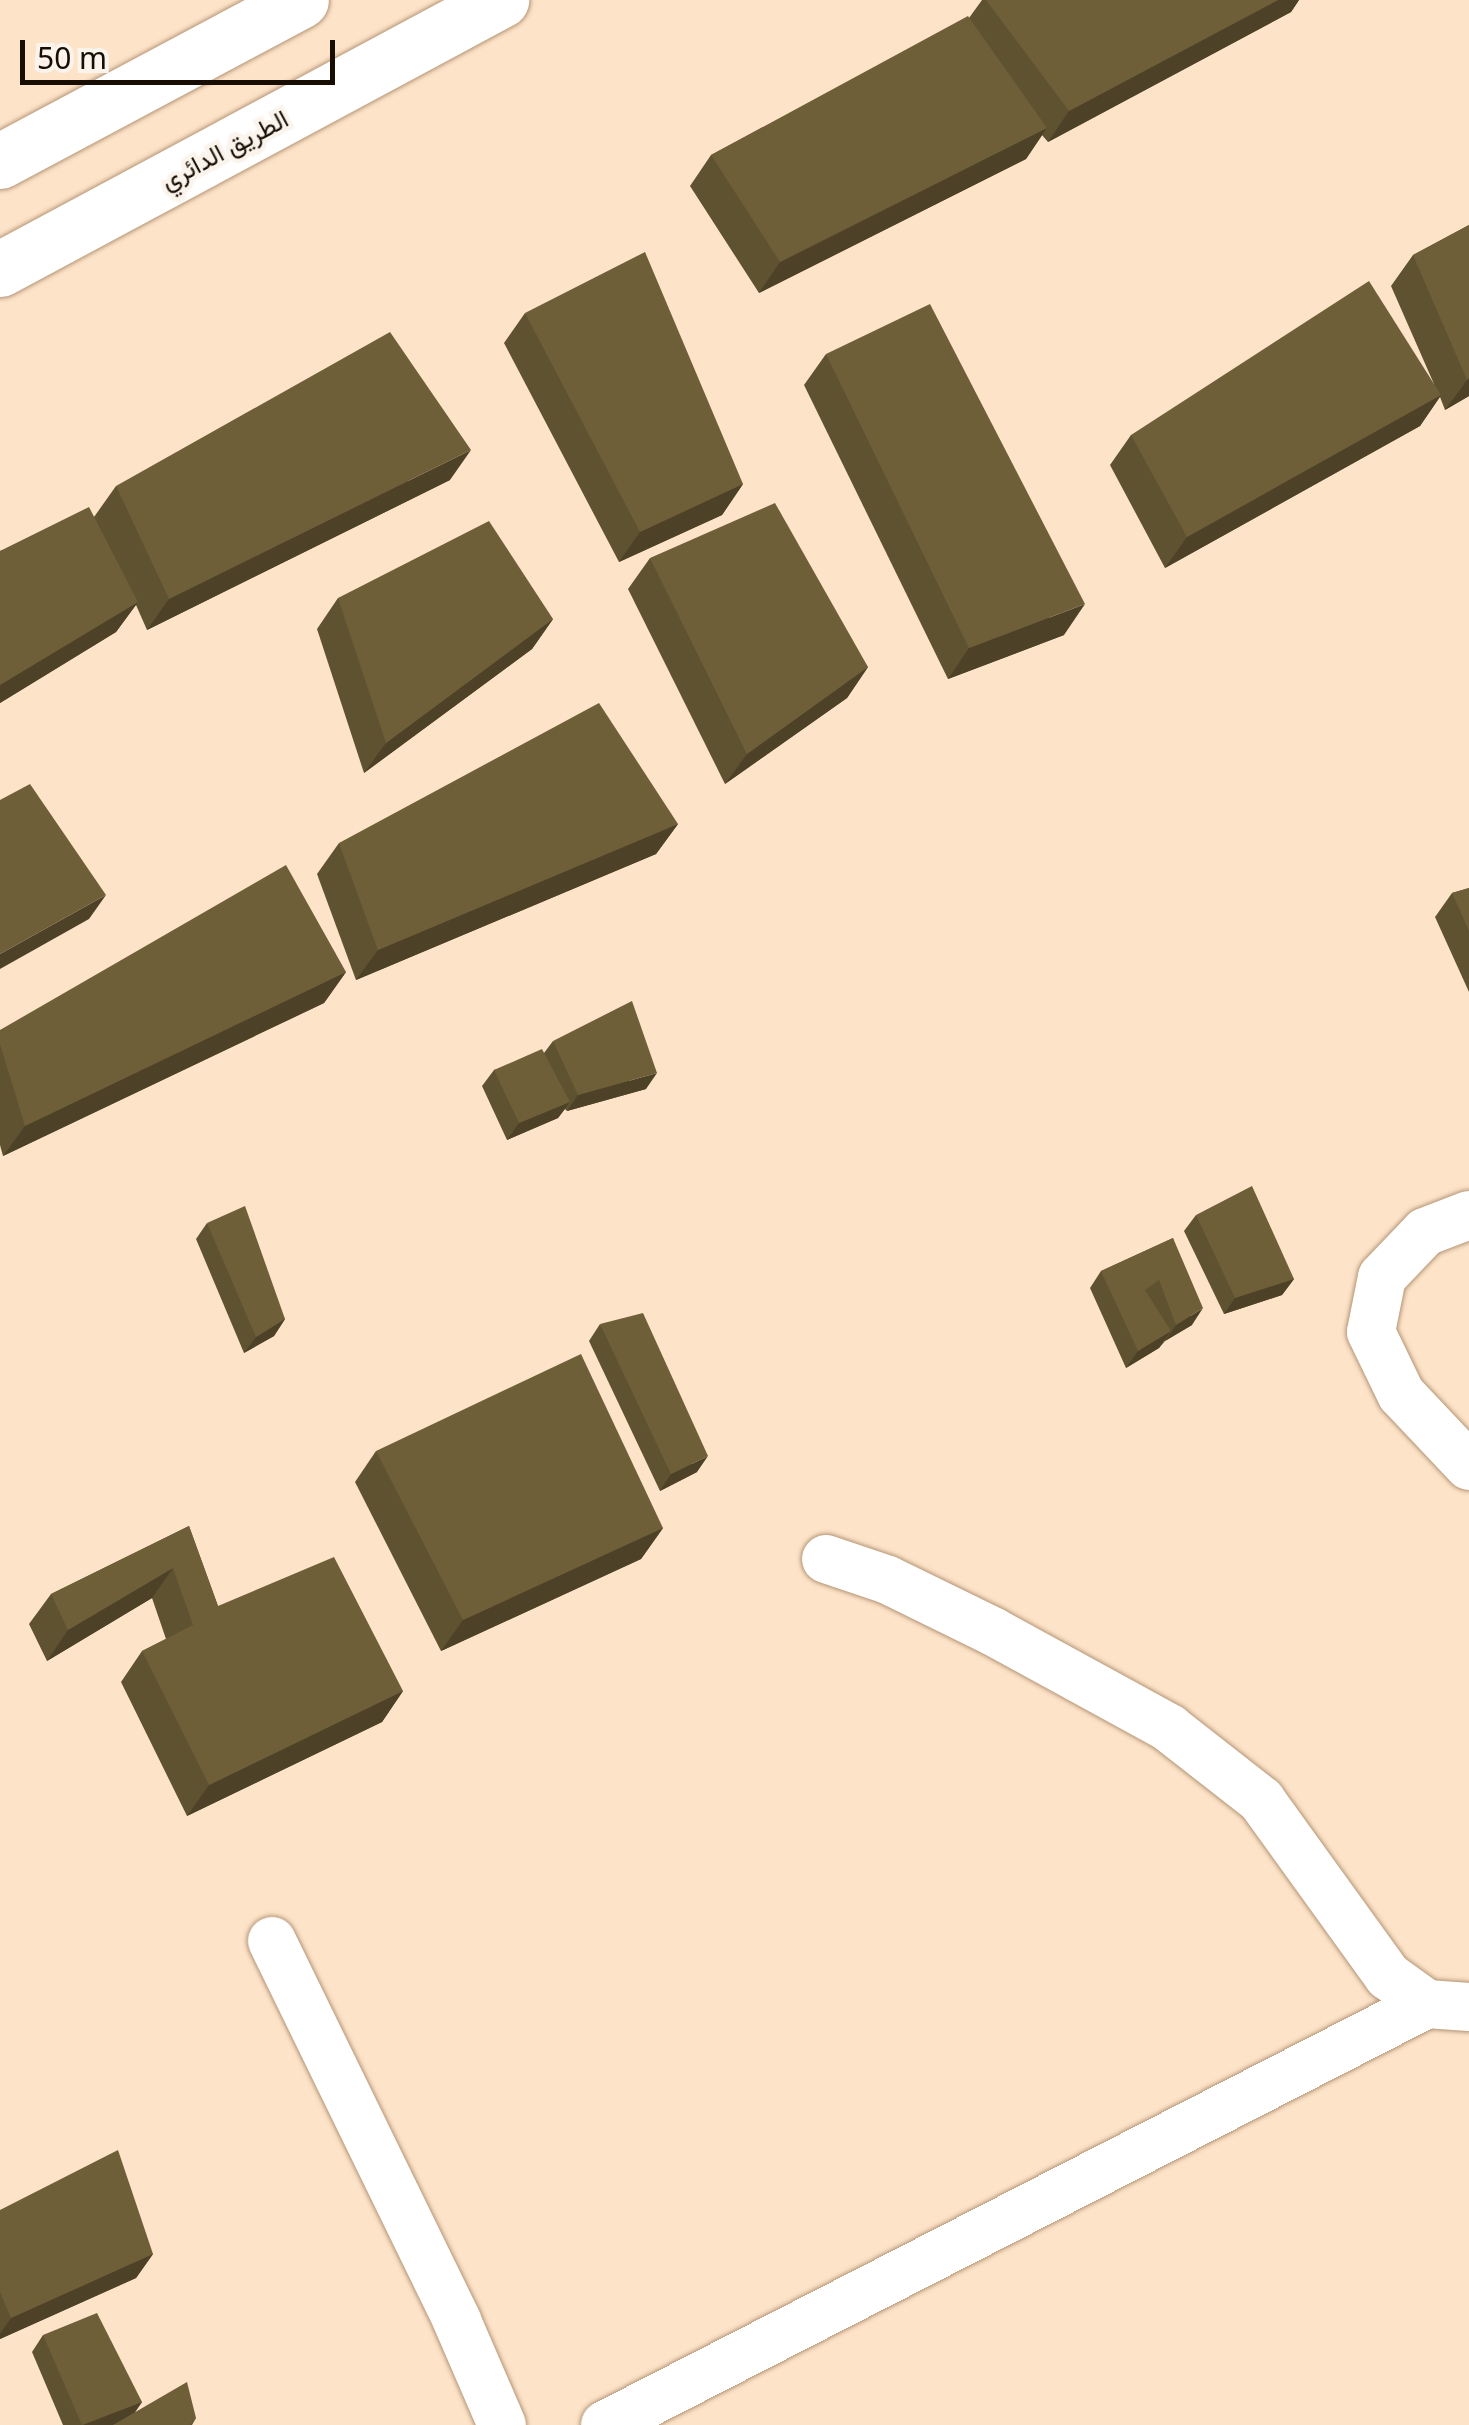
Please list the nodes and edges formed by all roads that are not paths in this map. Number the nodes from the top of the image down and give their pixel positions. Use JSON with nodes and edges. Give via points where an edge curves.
{"nodes":[{"id":1,"x":301,"y":0,"type":"edge"},
{"id":2,"x":501,"y":0,"type":"edge"},
{"id":3,"x":0,"y":162,"type":"edge"},
{"id":4,"x":0,"y":269,"type":"edge"},
{"id":5,"x":1469,"y":1215,"type":"edge"},
{"id":6,"x":1469,"y":1466,"type":"edge"},
{"id":7,"x":826,"y":1560,"type":"dead end"},
{"id":8,"x":272,"y":1942,"type":"dead end"},
{"id":9,"x":1448,"y":2006,"type":"edge"},
{"id":10,"x":502,"y":2425,"type":"edge"},
{"id":11,"x":605,"y":2425,"type":"edge"}],
"edges":[{"from":1,"to":3,"type":"highway"},
{"from":2,"to":4,"type":"highway","name":"الطريق الدائري"},
{"from":5,"to":6,"type":"lane","via":[[1425,1232],[1382,1276],[1372,1332],[1401,1394]]},
{"from":7,"to":9,"type":"lane","via":[[888,1580],[1169,1728],[1261,1800],[1388,1976]]},
{"from":8,"to":10,"type":"lane"},
{"from":9,"to":11,"type":"lane"}]}
